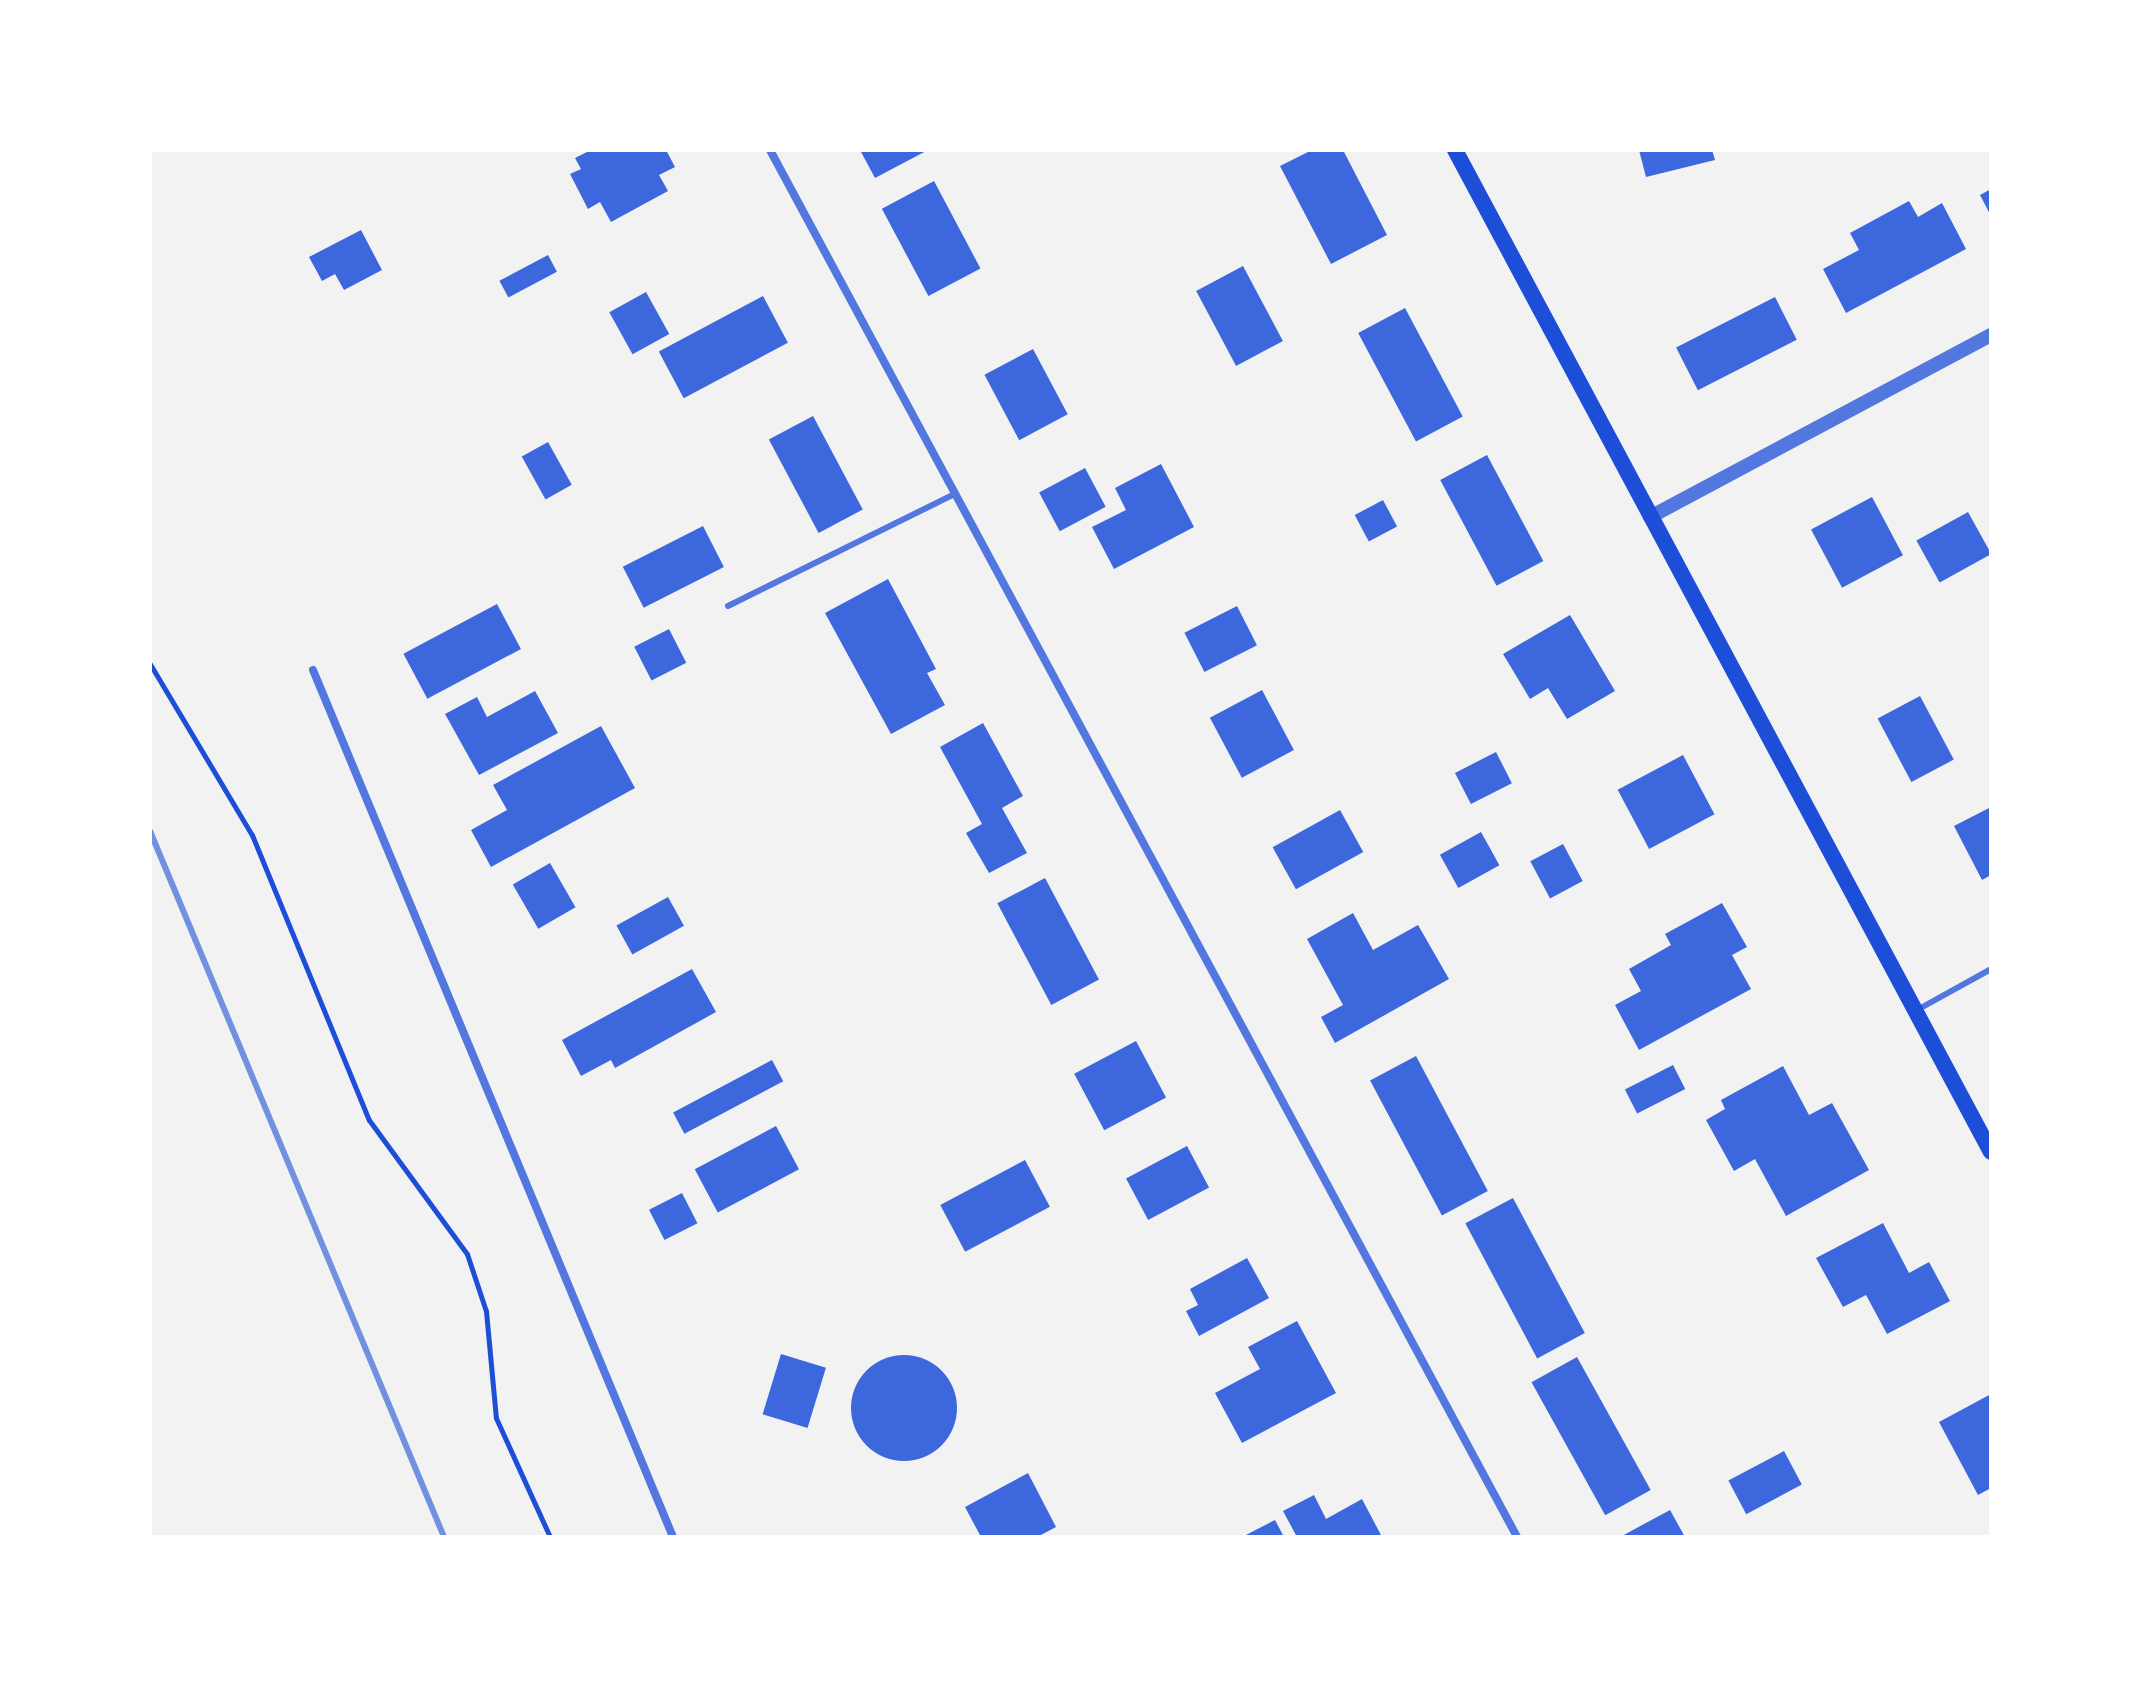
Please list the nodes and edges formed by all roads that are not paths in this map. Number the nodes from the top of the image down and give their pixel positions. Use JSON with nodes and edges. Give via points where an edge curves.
{"nodes":[{"id":1,"x":770,"y":150,"type":"edge"},
{"id":2,"x":1455,"y":150,"type":"edge"},
{"id":3,"x":1991,"y":335,"type":"edge"},
{"id":4,"x":955,"y":494,"type":"junction"},
{"id":5,"x":1650,"y":517,"type":"junction"},
{"id":6,"x":728,"y":606,"type":"dead end"},
{"id":7,"x":313,"y":670,"type":"dead end"},
{"id":8,"x":1991,"y":969,"type":"edge"},
{"id":9,"x":1915,"y":1012,"type":"junction"},
{"id":10,"x":1991,"y":1152,"type":"edge"},
{"id":11,"x":673,"y":1537,"type":"edge"},
{"id":12,"x":1517,"y":1537,"type":"edge"}],
"edges":[{"from":1,"to":4,"type":"street"},
{"from":2,"to":5,"type":"main road"},
{"from":3,"to":5,"type":"street"},
{"from":4,"to":6,"type":"lane"},
{"from":4,"to":12,"type":"street"},
{"from":5,"to":9,"type":"main road"},
{"from":7,"to":11,"type":"street"},
{"from":8,"to":9,"type":"lane"},
{"from":9,"to":10,"type":"main road"}]}
